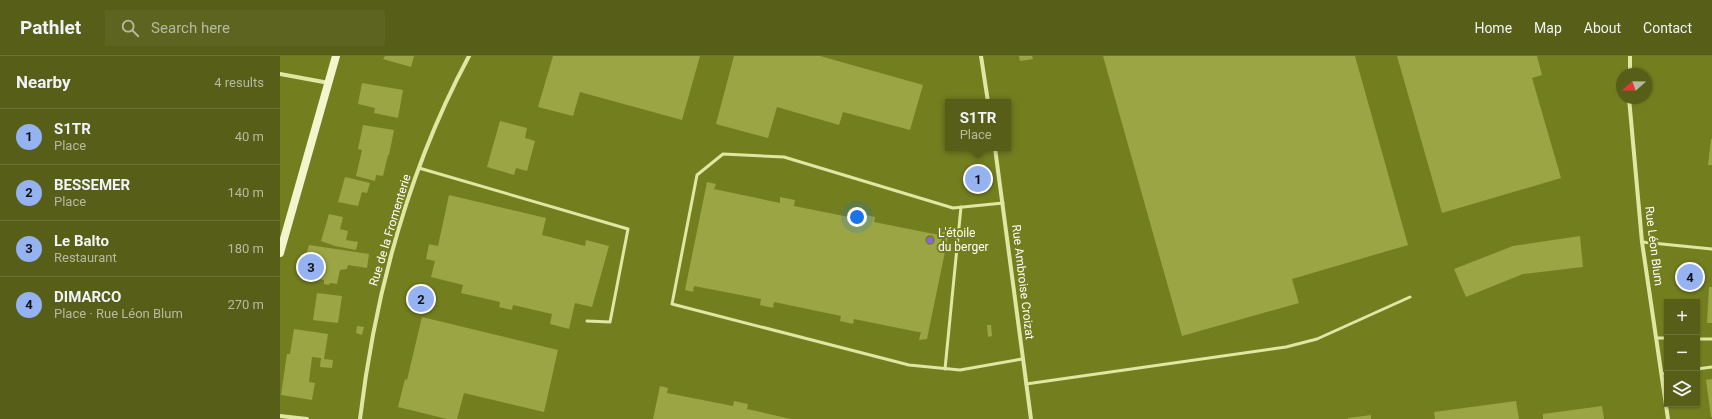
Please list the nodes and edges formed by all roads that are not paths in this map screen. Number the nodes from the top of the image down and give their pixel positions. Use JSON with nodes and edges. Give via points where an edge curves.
{"nodes":[{"id":1,"x":336,"y":56,"type":"edge"},
{"id":2,"x":468,"y":56,"type":"edge"},
{"id":3,"x":981,"y":56,"type":"edge"},
{"id":4,"x":1630,"y":56,"type":"edge"},
{"id":5,"x":1630,"y":68,"type":"edge"},
{"id":6,"x":280,"y":74,"type":"edge"},
{"id":7,"x":329,"y":83,"type":"junction"},
{"id":8,"x":988,"y":99,"type":"edge"},
{"id":9,"x":1630,"y":104,"type":"edge"},
{"id":10,"x":995,"y":151,"type":"edge"},
{"id":11,"x":419,"y":168,"type":"junction"},
{"id":12,"x":1003,"y":203,"type":"junction"},
{"id":13,"x":962,"y":207,"type":"junction"},
{"id":14,"x":1642,"y":242,"type":"junction"},
{"id":15,"x":1712,"y":249,"type":"edge"},
{"id":16,"x":280,"y":253,"type":"edge"},
{"id":17,"x":1410,"y":297,"type":"dead end"},
{"id":18,"x":587,"y":321,"type":"dead end"},
{"id":19,"x":1657,"y":338,"type":"junction"},
{"id":20,"x":1664,"y":338,"type":"edge"},
{"id":21,"x":1700,"y":338,"type":"edge"},
{"id":22,"x":1712,"y":338,"type":"edge"},
{"id":23,"x":1022,"y":359,"type":"junction"},
{"id":24,"x":1712,"y":367,"type":"edge"},
{"id":25,"x":945,"y":369,"type":"junction"},
{"id":26,"x":1700,"y":369,"type":"edge"},
{"id":27,"x":1662,"y":374,"type":"joint"},
{"id":28,"x":1026,"y":384,"type":"junction"},
{"id":29,"x":280,"y":416,"type":"edge"},
{"id":30,"x":307,"y":419,"type":"edge"},
{"id":31,"x":360,"y":419,"type":"edge"},
{"id":32,"x":1031,"y":419,"type":"edge"},
{"id":33,"x":1668,"y":419,"type":"edge"}],
"edges":[{"from":1,"to":7,"type":"main road"},
{"from":2,"to":11,"type":"street","name":"Rue de la Fromenterie"},
{"from":3,"to":8,"type":"street"},
{"from":4,"to":5,"type":"street"},
{"from":6,"to":7,"type":"street"},
{"from":7,"to":16,"type":"main road"},
{"from":9,"to":14,"type":"street","name":"Rue Léon Blum"},
{"from":10,"to":12,"type":"street","name":"Rue Ambroise Croizat"},
{"from":11,"to":18,"type":"lane","via":[[628,229],[610,322]]},
{"from":11,"to":31,"type":"street","name":"Rue de la Fromenterie","via":[[387,267],[375,321]]},
{"from":12,"to":13,"type":"lane"},
{"from":12,"to":23,"type":"street","name":"Rue Ambroise Croizat"},
{"from":13,"to":25,"type":"lane"},
{"from":13,"to":25,"type":"lane","via":[[953,208],[784,157],[723,154],[697,175],[672,304],[909,366]]},
{"from":14,"to":15,"type":"lane"},
{"from":14,"to":19,"type":"street","name":"Rue Léon Blum"},
{"from":17,"to":28,"type":"lane","via":[[1317,338],[1286,347]]},
{"from":19,"to":20,"type":"lane"},
{"from":19,"to":27,"type":"street","name":"Rue Léon Blum"},
{"from":21,"to":22,"type":"lane"},
{"from":23,"to":25,"type":"lane","via":[[960,370]]},
{"from":23,"to":28,"type":"street","name":"Rue Ambroise Croizat"},
{"from":24,"to":26,"type":"lane"},
{"from":27,"to":33,"type":"street","name":"Rue Léon Blum"},
{"from":28,"to":32,"type":"street","name":"Rue Ambroise Croizat"},
{"from":29,"to":30,"type":"street"}]}
